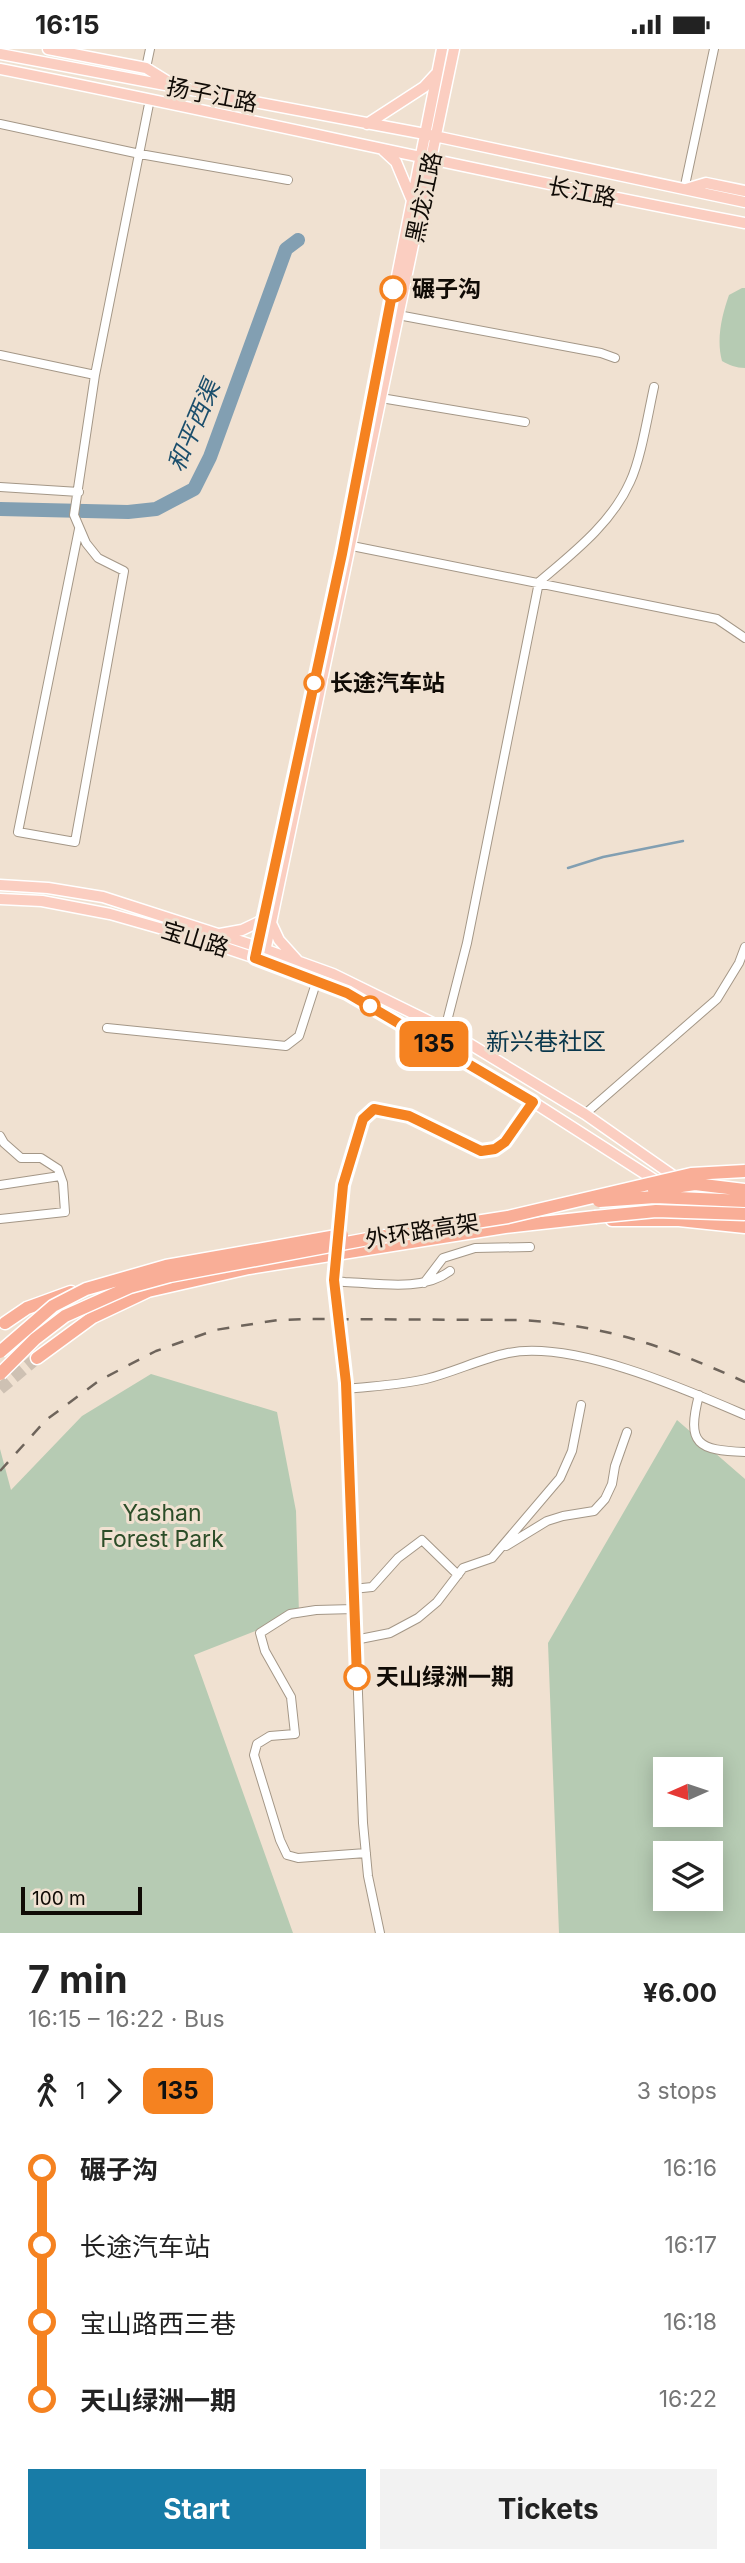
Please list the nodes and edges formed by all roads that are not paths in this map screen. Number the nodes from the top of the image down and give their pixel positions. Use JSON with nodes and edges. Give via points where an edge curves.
{"nodes":[{"id":1,"x":48,"y":49,"type":"edge"},
{"id":2,"x":150,"y":49,"type":"edge"},
{"id":3,"x":442,"y":49,"type":"edge"},
{"id":4,"x":454,"y":49,"type":"edge"},
{"id":5,"x":714,"y":49,"type":"edge"},
{"id":6,"x":0,"y":54,"type":"edge"},
{"id":7,"x":146,"y":68,"type":"junction"},
{"id":8,"x":0,"y":69,"type":"edge"},
{"id":9,"x":437,"y":72,"type":"junction"},
{"id":10,"x":181,"y":90,"type":"junction"},
{"id":11,"x":150,"y":99,"type":"junction"},
{"id":12,"x":0,"y":124,"type":"edge"},
{"id":13,"x":367,"y":124,"type":"junction"},
{"id":14,"x":425,"y":134,"type":"junction"},
{"id":15,"x":437,"y":138,"type":"junction"},
{"id":16,"x":381,"y":148,"type":"junction"},
{"id":17,"x":140,"y":154,"type":"junction"},
{"id":18,"x":425,"y":159,"type":"junction"},
{"id":19,"x":288,"y":180,"type":"dead end"},
{"id":20,"x":684,"y":190,"type":"junction"},
{"id":21,"x":745,"y":191,"type":"edge"},
{"id":22,"x":412,"y":200,"type":"junction"},
{"id":23,"x":745,"y":202,"type":"edge"},
{"id":24,"x":745,"y":223,"type":"edge"},
{"id":25,"x":398,"y":314,"type":"junction"},
{"id":26,"x":0,"y":355,"type":"edge"},
{"id":27,"x":615,"y":358,"type":"dead end"},
{"id":28,"x":95,"y":375,"type":"junction"},
{"id":29,"x":654,"y":387,"type":"dead end"},
{"id":30,"x":381,"y":398,"type":"junction"},
{"id":31,"x":525,"y":422,"type":"dead end"},
{"id":32,"x":0,"y":487,"type":"edge"},
{"id":33,"x":79,"y":493,"type":"junction"},
{"id":34,"x":79,"y":529,"type":"junction"},
{"id":35,"x":348,"y":545,"type":"junction"},
{"id":36,"x":539,"y":582,"type":"junction"},
{"id":37,"x":745,"y":638,"type":"edge"},
{"id":38,"x":0,"y":885,"type":"edge"},
{"id":39,"x":0,"y":899,"type":"edge"},
{"id":40,"x":267,"y":922,"type":"junction"},
{"id":41,"x":217,"y":934,"type":"junction"},
{"id":42,"x":745,"y":947,"type":"edge"},
{"id":43,"x":261,"y":954,"type":"junction"},
{"id":44,"x":299,"y":961,"type":"junction"},
{"id":45,"x":317,"y":980,"type":"junction"},
{"id":46,"x":107,"y":1028,"type":"dead end"},
{"id":47,"x":444,"y":1029,"type":"junction"},
{"id":48,"x":533,"y":1102,"type":"junction"},
{"id":49,"x":585,"y":1114,"type":"junction"},
{"id":50,"x":0,"y":1136,"type":"edge"},
{"id":51,"x":745,"y":1163,"type":"edge"},
{"id":52,"x":745,"y":1171,"type":"edge"},
{"id":53,"x":60,"y":1175,"type":"junction"},
{"id":54,"x":0,"y":1185,"type":"edge"},
{"id":55,"x":745,"y":1190,"type":"edge"},
{"id":56,"x":592,"y":1201,"type":"junction"},
{"id":57,"x":745,"y":1203,"type":"edge"},
{"id":58,"x":745,"y":1216,"type":"edge"},
{"id":59,"x":0,"y":1219,"type":"edge"},
{"id":60,"x":576,"y":1220,"type":"junction"},
{"id":61,"x":745,"y":1227,"type":"edge"},
{"id":62,"x":530,"y":1248,"type":"dead end"},
{"id":63,"x":450,"y":1271,"type":"dead end"},
{"id":64,"x":334,"y":1280,"type":"junction"},
{"id":65,"x":424,"y":1283,"type":"junction"},
{"id":66,"x":5,"y":1322,"type":"dead end"},
{"id":67,"x":0,"y":1352,"type":"edge"},
{"id":68,"x":37,"y":1358,"type":"tunnel mouth"},
{"id":69,"x":0,"y":1374,"type":"edge"},
{"id":70,"x":346,"y":1389,"type":"junction"},
{"id":71,"x":699,"y":1395,"type":"junction"},
{"id":72,"x":581,"y":1405,"type":"dead end"},
{"id":73,"x":745,"y":1415,"type":"edge"},
{"id":74,"x":627,"y":1432,"type":"dead end"},
{"id":75,"x":745,"y":1453,"type":"edge"},
{"id":76,"x":498,"y":1552,"type":"junction"},
{"id":77,"x":458,"y":1575,"type":"junction"},
{"id":78,"x":353,"y":1589,"type":"junction"},
{"id":79,"x":354,"y":1609,"type":"junction"},
{"id":80,"x":355,"y":1640,"type":"junction"},
{"id":81,"x":366,"y":1853,"type":"junction"},
{"id":82,"x":380,"y":1933,"type":"edge"}],
"edges":[{"from":1,"to":7,"type":"main road"},
{"from":2,"to":7,"type":"street"},
{"from":3,"to":9,"type":"main road","name":"黑龙江路"},
{"from":4,"to":15,"type":"main road","name":"黑龙江路"},
{"from":5,"to":20,"type":"street"},
{"from":6,"to":10,"type":"main road","name":"扬子江路"},
{"from":7,"to":10,"type":"main road"},
{"from":8,"to":11,"type":"main road","name":"扬子江路"},
{"from":9,"to":13,"type":"main road","via":[[425,87]]},
{"from":9,"to":14,"type":"main road","name":"黑龙江路"},
{"from":10,"to":13,"type":"main road","name":"扬子江路"},
{"from":11,"to":16,"type":"main road","name":"扬子江路"},
{"from":11,"to":17,"type":"street"},
{"from":12,"to":17,"type":"street"},
{"from":13,"to":14,"type":"main road","name":"扬子江路"},
{"from":14,"to":15,"type":"main road","name":"长江路"},
{"from":14,"to":18,"type":"main road","name":"黑龙江路"},
{"from":15,"to":18,"type":"main road","name":"黑龙江路"},
{"from":15,"to":20,"type":"main road","name":"长江路"},
{"from":16,"to":18,"type":"main road","name":"扬子江路"},
{"from":16,"to":22,"type":"main road","via":[[396,162]]},
{"from":17,"to":19,"type":"street"},
{"from":17,"to":28,"type":"street"},
{"from":18,"to":22,"type":"main road","name":"黑龙江路"},
{"from":18,"to":24,"type":"main road","name":"长江路"},
{"from":18,"to":25,"type":"main road","name":"黑龙江路"},
{"from":20,"to":21,"type":"main road","via":[[706,183]]},
{"from":20,"to":23,"type":"main road","name":"长江路"},
{"from":22,"to":35,"type":"main road","name":"黑龙江路"},
{"from":25,"to":27,"type":"street"},
{"from":25,"to":30,"type":"main road","name":"黑龙江路"},
{"from":26,"to":28,"type":"street"},
{"from":28,"to":33,"type":"street"},
{"from":29,"to":36,"type":"street","via":[[631,482],[611,515]]},
{"from":30,"to":31,"type":"street"},
{"from":30,"to":35,"type":"main road","name":"黑龙江路"},
{"from":32,"to":33,"type":"street"},
{"from":33,"to":34,"type":"street","via":[[74,515]]},
{"from":34,"to":34,"type":"street","via":[[18,832],[75,842],[124,571],[98,558]]},
{"from":35,"to":36,"type":"street"},
{"from":35,"to":40,"type":"main road","name":"黑龙江路"},
{"from":36,"to":37,"type":"street","via":[[717,619]]},
{"from":36,"to":47,"type":"street","via":[[470,931]]},
{"from":38,"to":41,"type":"main road","name":"宝山路","via":[[103,898]]},
{"from":39,"to":43,"type":"main road","name":"宝山路","via":[[42,901],[110,914]]},
{"from":40,"to":41,"type":"main road"},
{"from":40,"to":43,"type":"main road","name":"黑龙江路"},
{"from":40,"to":44,"type":"main road"},
{"from":41,"to":43,"type":"main road","name":"宝山路"},
{"from":42,"to":49,"type":"street","via":[[717,999]]},
{"from":43,"to":44,"type":"main road","name":"宝山路"},
{"from":43,"to":45,"type":"main road","name":"宝山路"},
{"from":44,"to":47,"type":"main road","name":"宝山路"},
{"from":45,"to":46,"type":"street","via":[[299,1036],[286,1045]]},
{"from":45,"to":48,"type":"main road","name":"宝山路"},
{"from":47,"to":49,"type":"main road","name":"宝山路"},
{"from":48,"to":58,"type":"main road","name":"宝山路","via":[[694,1205]]},
{"from":48,"to":64,"type":"street","bridge":true,"via":[[505,1142],[481,1151],[409,1116],[374,1109],[363,1119],[343,1185]]},
{"from":49,"to":57,"type":"main road","name":"宝山路","via":[[699,1190]]},
{"from":50,"to":53,"type":"street","via":[[21,1158],[41,1158]]},
{"from":51,"to":67,"type":"highway","name":"外环路高架","bridge":true,"via":[[684,1167],[501,1210],[166,1266],[86,1289],[53,1306]]},
{"from":52,"to":69,"type":"highway","name":"外环路高架","bridge":true,"via":[[691,1174],[508,1217],[170,1276],[130,1287],[65,1316]]},
{"from":53,"to":54,"type":"street"},
{"from":53,"to":59,"type":"street","via":[[65,1212]]},
{"from":55,"to":56,"type":"highway","bridge":true,"via":[[695,1184]]},
{"from":56,"to":57,"type":"highway","bridge":true,"via":[[655,1197]]},
{"from":56,"to":66,"type":"highway","via":[[145,1274],[76,1290],[27,1308]]},
{"from":58,"to":60,"type":"highway","bridge":true,"via":[[656,1211]]},
{"from":60,"to":61,"type":"highway","bridge":true,"via":[[679,1220]]},
{"from":60,"to":68,"type":"highway","via":[[248,1268],[148,1291],[93,1317]]},
{"from":62,"to":65,"type":"street","via":[[475,1248],[443,1258]]},
{"from":63,"to":65,"type":"street"},
{"from":64,"to":65,"type":"street"},
{"from":64,"to":70,"type":"street"},
{"from":70,"to":71,"type":"street","via":[[425,1380],[509,1353],[531,1352],[595,1360]]},
{"from":70,"to":78,"type":"street"},
{"from":71,"to":73,"type":"street"},
{"from":71,"to":75,"type":"street","via":[[694,1416],[697,1439],[713,1451]]},
{"from":72,"to":76,"type":"street","via":[[572,1451],[560,1478]]},
{"from":74,"to":76,"type":"street","via":[[612,1484],[594,1511],[547,1521]]},
{"from":76,"to":77,"type":"street","via":[[463,1568]]},
{"from":77,"to":78,"type":"street","via":[[422,1540],[372,1587]]},
{"from":77,"to":80,"type":"street","via":[[418,1618],[390,1633]]},
{"from":78,"to":79,"type":"street"},
{"from":79,"to":80,"type":"street"},
{"from":79,"to":81,"type":"street","via":[[290,1615],[260,1633],[291,1697],[295,1734],[270,1736],[257,1744],[254,1755],[287,1855]]},
{"from":80,"to":81,"type":"street"},
{"from":81,"to":82,"type":"street"}]}
